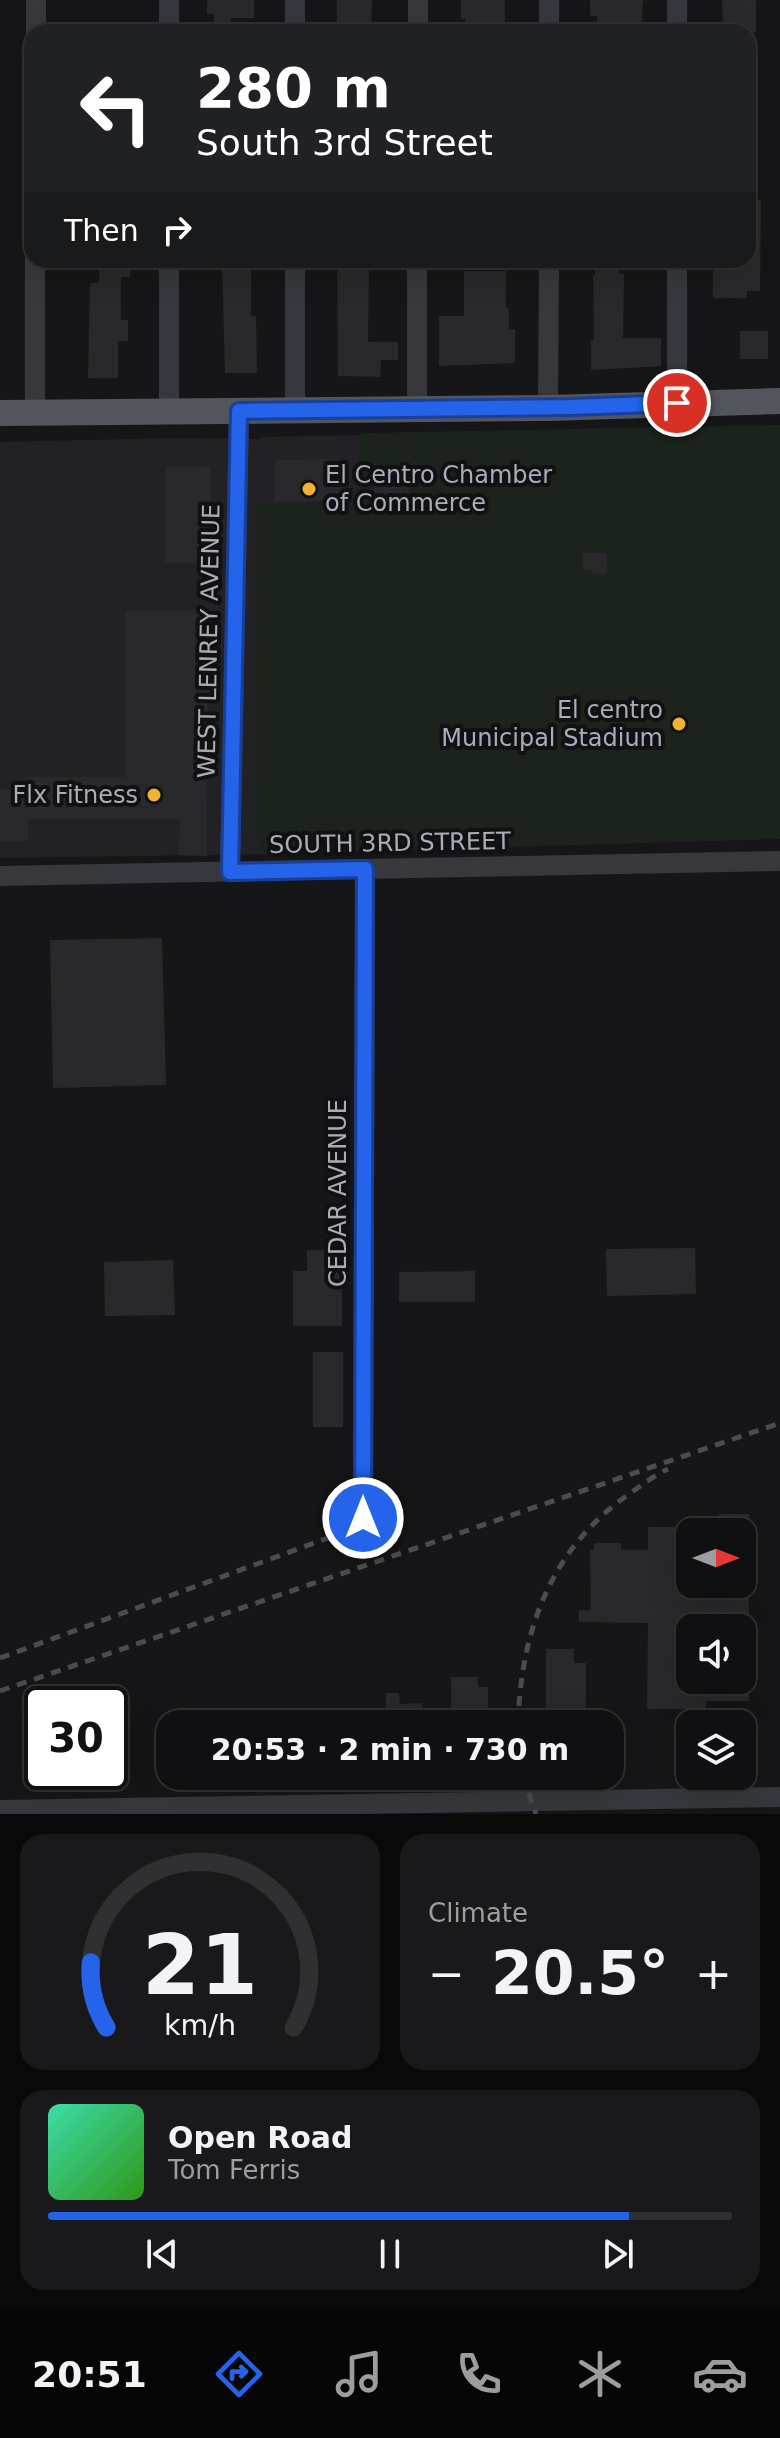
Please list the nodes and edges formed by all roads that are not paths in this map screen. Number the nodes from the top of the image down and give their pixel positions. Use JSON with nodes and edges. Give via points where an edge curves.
{"nodes":[{"id":1,"x":36,"y":0,"type":"edge"},
{"id":2,"x":169,"y":0,"type":"edge"},
{"id":3,"x":295,"y":0,"type":"edge"},
{"id":4,"x":418,"y":0,"type":"edge"},
{"id":5,"x":549,"y":0,"type":"edge"},
{"id":6,"x":677,"y":0,"type":"edge"},
{"id":7,"x":36,"y":24,"type":"edge"},
{"id":8,"x":169,"y":24,"type":"edge"},
{"id":9,"x":295,"y":24,"type":"edge"},
{"id":10,"x":418,"y":24,"type":"edge"},
{"id":11,"x":549,"y":24,"type":"edge"},
{"id":12,"x":677,"y":24,"type":"edge"},
{"id":13,"x":35,"y":268,"type":"edge"},
{"id":14,"x":169,"y":268,"type":"edge"},
{"id":15,"x":295,"y":268,"type":"edge"},
{"id":16,"x":417,"y":268,"type":"edge"},
{"id":17,"x":549,"y":268,"type":"edge"},
{"id":18,"x":677,"y":268,"type":"edge"},
{"id":19,"x":780,"y":401,"type":"edge"},
{"id":20,"x":677,"y":403,"type":"junction"},
{"id":21,"x":548,"y":408,"type":"junction"},
{"id":22,"x":295,"y":410,"type":"junction"},
{"id":23,"x":417,"y":410,"type":"junction"},
{"id":24,"x":169,"y":411,"type":"junction"},
{"id":25,"x":239,"y":411,"type":"junction"},
{"id":26,"x":35,"y":412,"type":"junction"},
{"id":27,"x":0,"y":413,"type":"edge"},
{"id":28,"x":780,"y":861,"type":"edge"},
{"id":29,"x":365,"y":869,"type":"junction"},
{"id":30,"x":230,"y":872,"type":"junction"},
{"id":31,"x":0,"y":876,"type":"edge"},
{"id":32,"x":363,"y":1518,"type":"dead end"},
{"id":33,"x":780,"y":1797,"type":"edge"},
{"id":34,"x":0,"y":1810,"type":"edge"}],
"edges":[{"from":1,"to":7,"type":"street"},
{"from":2,"to":8,"type":"street"},
{"from":3,"to":9,"type":"street"},
{"from":4,"to":10,"type":"street"},
{"from":5,"to":11,"type":"street"},
{"from":6,"to":12,"type":"street"},
{"from":13,"to":26,"type":"street"},
{"from":14,"to":24,"type":"street"},
{"from":15,"to":22,"type":"street"},
{"from":16,"to":23,"type":"street"},
{"from":17,"to":21,"type":"street"},
{"from":18,"to":20,"type":"street"},
{"from":19,"to":20,"type":"main road"},
{"from":20,"to":21,"type":"main road"},
{"from":21,"to":23,"type":"main road"},
{"from":22,"to":23,"type":"main road"},
{"from":22,"to":25,"type":"main road"},
{"from":24,"to":25,"type":"main road"},
{"from":24,"to":26,"type":"main road"},
{"from":25,"to":30,"type":"street","name":"WEST LENREY AVENUE"},
{"from":26,"to":27,"type":"main road"},
{"from":28,"to":29,"type":"street","name":"SOUTH 3RD STREET"},
{"from":29,"to":30,"type":"street","name":"SOUTH 3RD STREET"},
{"from":29,"to":32,"type":"street","name":"CEDAR AVENUE"},
{"from":30,"to":31,"type":"street","name":"SOUTH 3RD STREET"},
{"from":33,"to":34,"type":"street"}]}
